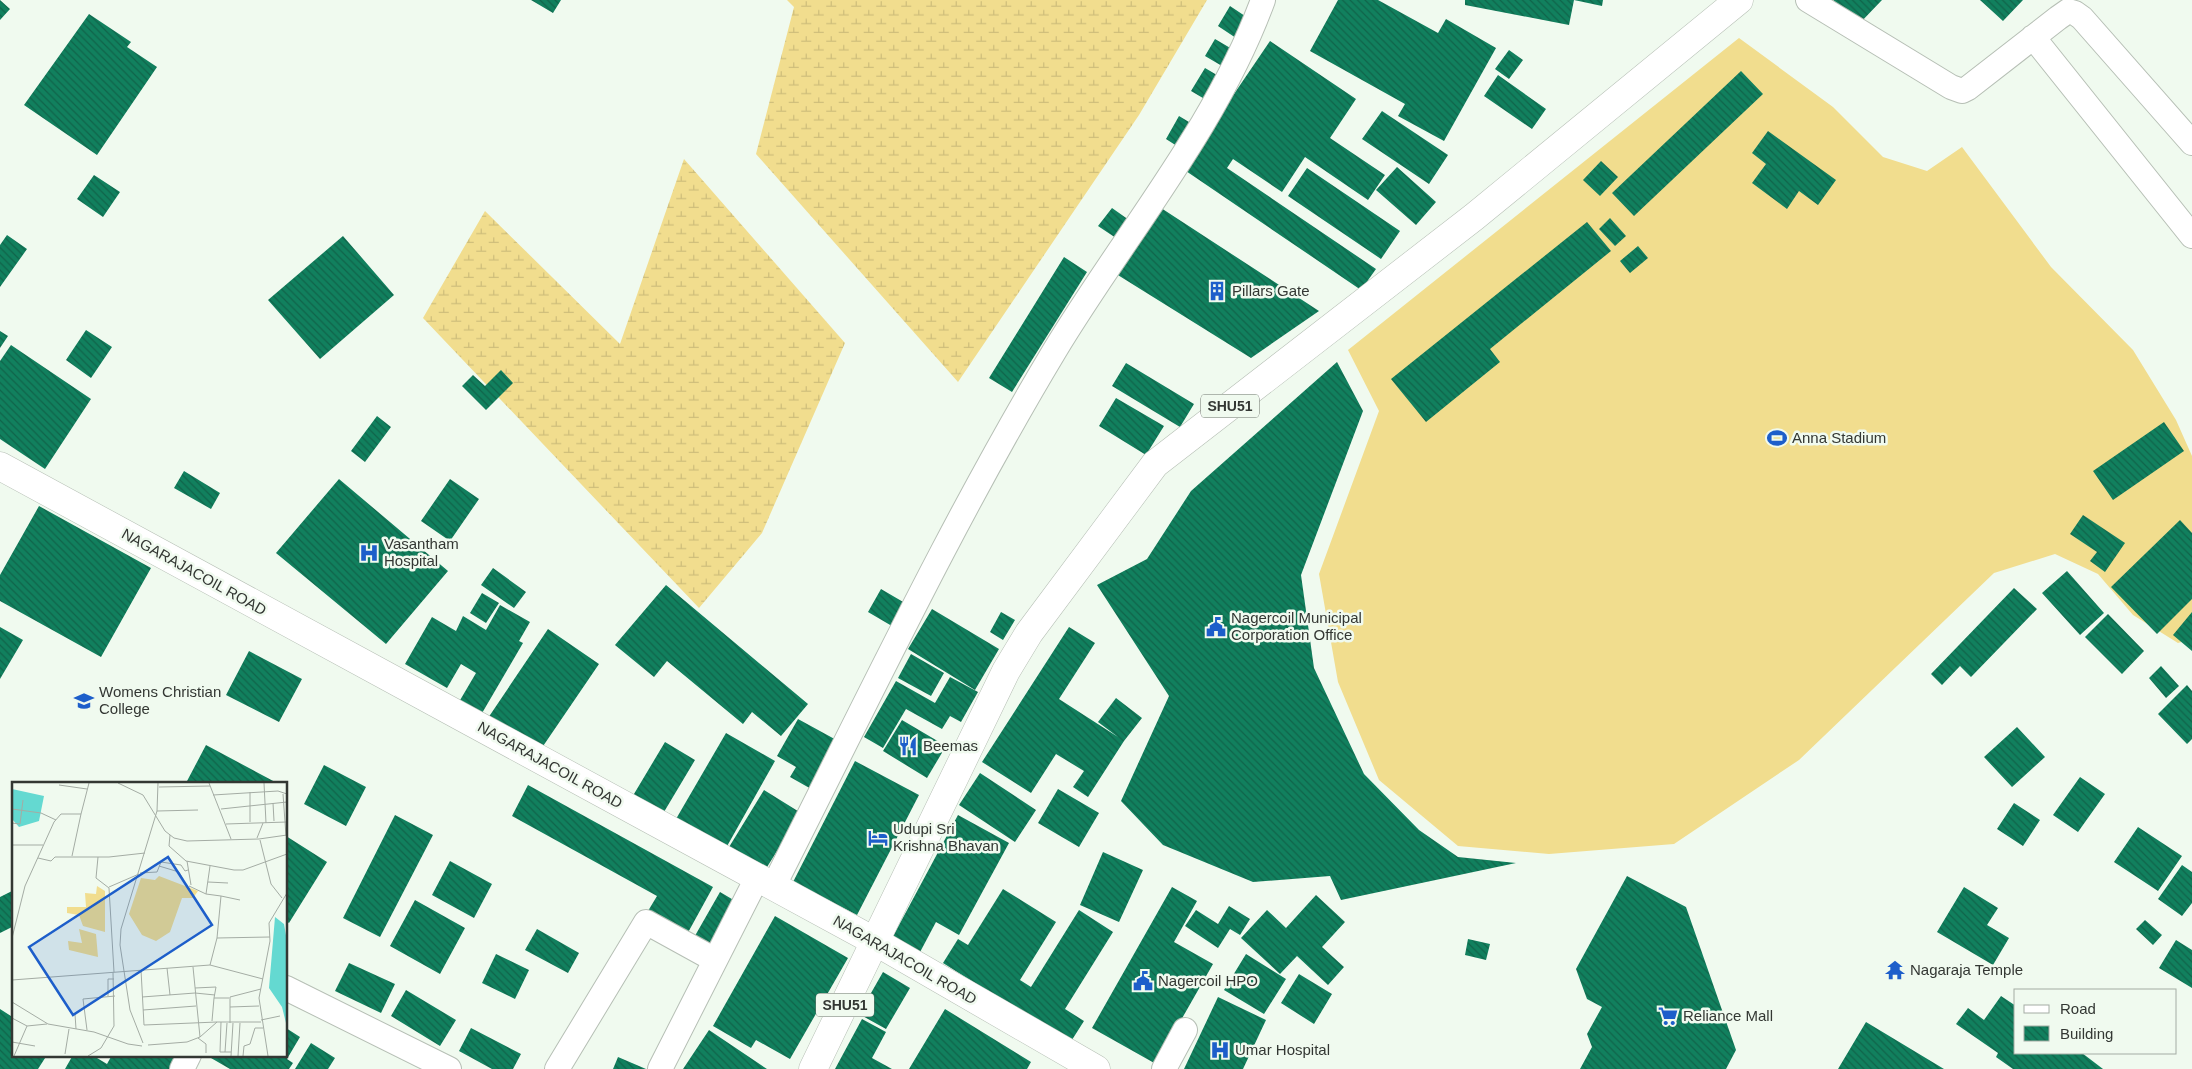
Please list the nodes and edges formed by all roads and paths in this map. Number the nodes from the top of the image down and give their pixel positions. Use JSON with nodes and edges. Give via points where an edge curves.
{"nodes":[{"id":1,"x":1263,"y":0,"type":"edge"},
{"id":2,"x":1739,"y":0,"type":"edge"},
{"id":3,"x":1808,"y":0,"type":"edge"},
{"id":4,"x":2034,"y":37,"type":"junction"},
{"id":5,"x":2192,"y":143,"type":"edge"},
{"id":6,"x":2192,"y":236,"type":"edge"},
{"id":7,"x":0,"y":466,"type":"edge"},
{"id":8,"x":765,"y":882,"type":"junction"},
{"id":9,"x":876,"y":942,"type":"junction"},
{"id":10,"x":715,"y":960,"type":"junction"},
{"id":11,"x":288,"y":989,"type":"edge"},
{"id":12,"x":1185,"y":1030,"type":"dead end"},
{"id":13,"x":188,"y":1056,"type":"edge"},
{"id":14,"x":1083,"y":1066,"type":"edge"},
{"id":15,"x":182,"y":1069,"type":"edge"},
{"id":16,"x":449,"y":1069,"type":"edge"},
{"id":17,"x":557,"y":1069,"type":"edge"},
{"id":18,"x":660,"y":1069,"type":"edge"},
{"id":19,"x":813,"y":1069,"type":"edge"},
{"id":20,"x":1164,"y":1069,"type":"edge"}],
"edges":[{"from":1,"to":8,"type":"street","via":[[1233,72],[1056,348],[987,467]]},
{"from":2,"to":9,"type":"main road","number":"SHU51","via":[[1474,217],[1155,464],[1029,633],[1006,671]]},
{"from":3,"to":4,"type":"street","via":[[1962,91]]},
{"from":4,"to":5,"type":"street","via":[[2068,11],[2075,12]]},
{"from":4,"to":6,"type":"street"},
{"from":7,"to":8,"type":"main road","name":"NAGARAJACOIL ROAD"},
{"from":8,"to":9,"type":"main road","name":"NAGARAJACOIL ROAD"},
{"from":8,"to":10,"type":"street"},
{"from":9,"to":14,"type":"main road","name":"NAGARAJACOIL ROAD"},
{"from":9,"to":19,"type":"main road","number":"SHU51"},
{"from":10,"to":17,"type":"street","via":[[646,922]]},
{"from":10,"to":18,"type":"street"},
{"from":11,"to":16,"type":"street"},
{"from":12,"to":20,"type":"street"},
{"from":13,"to":15,"type":"street"}]}
